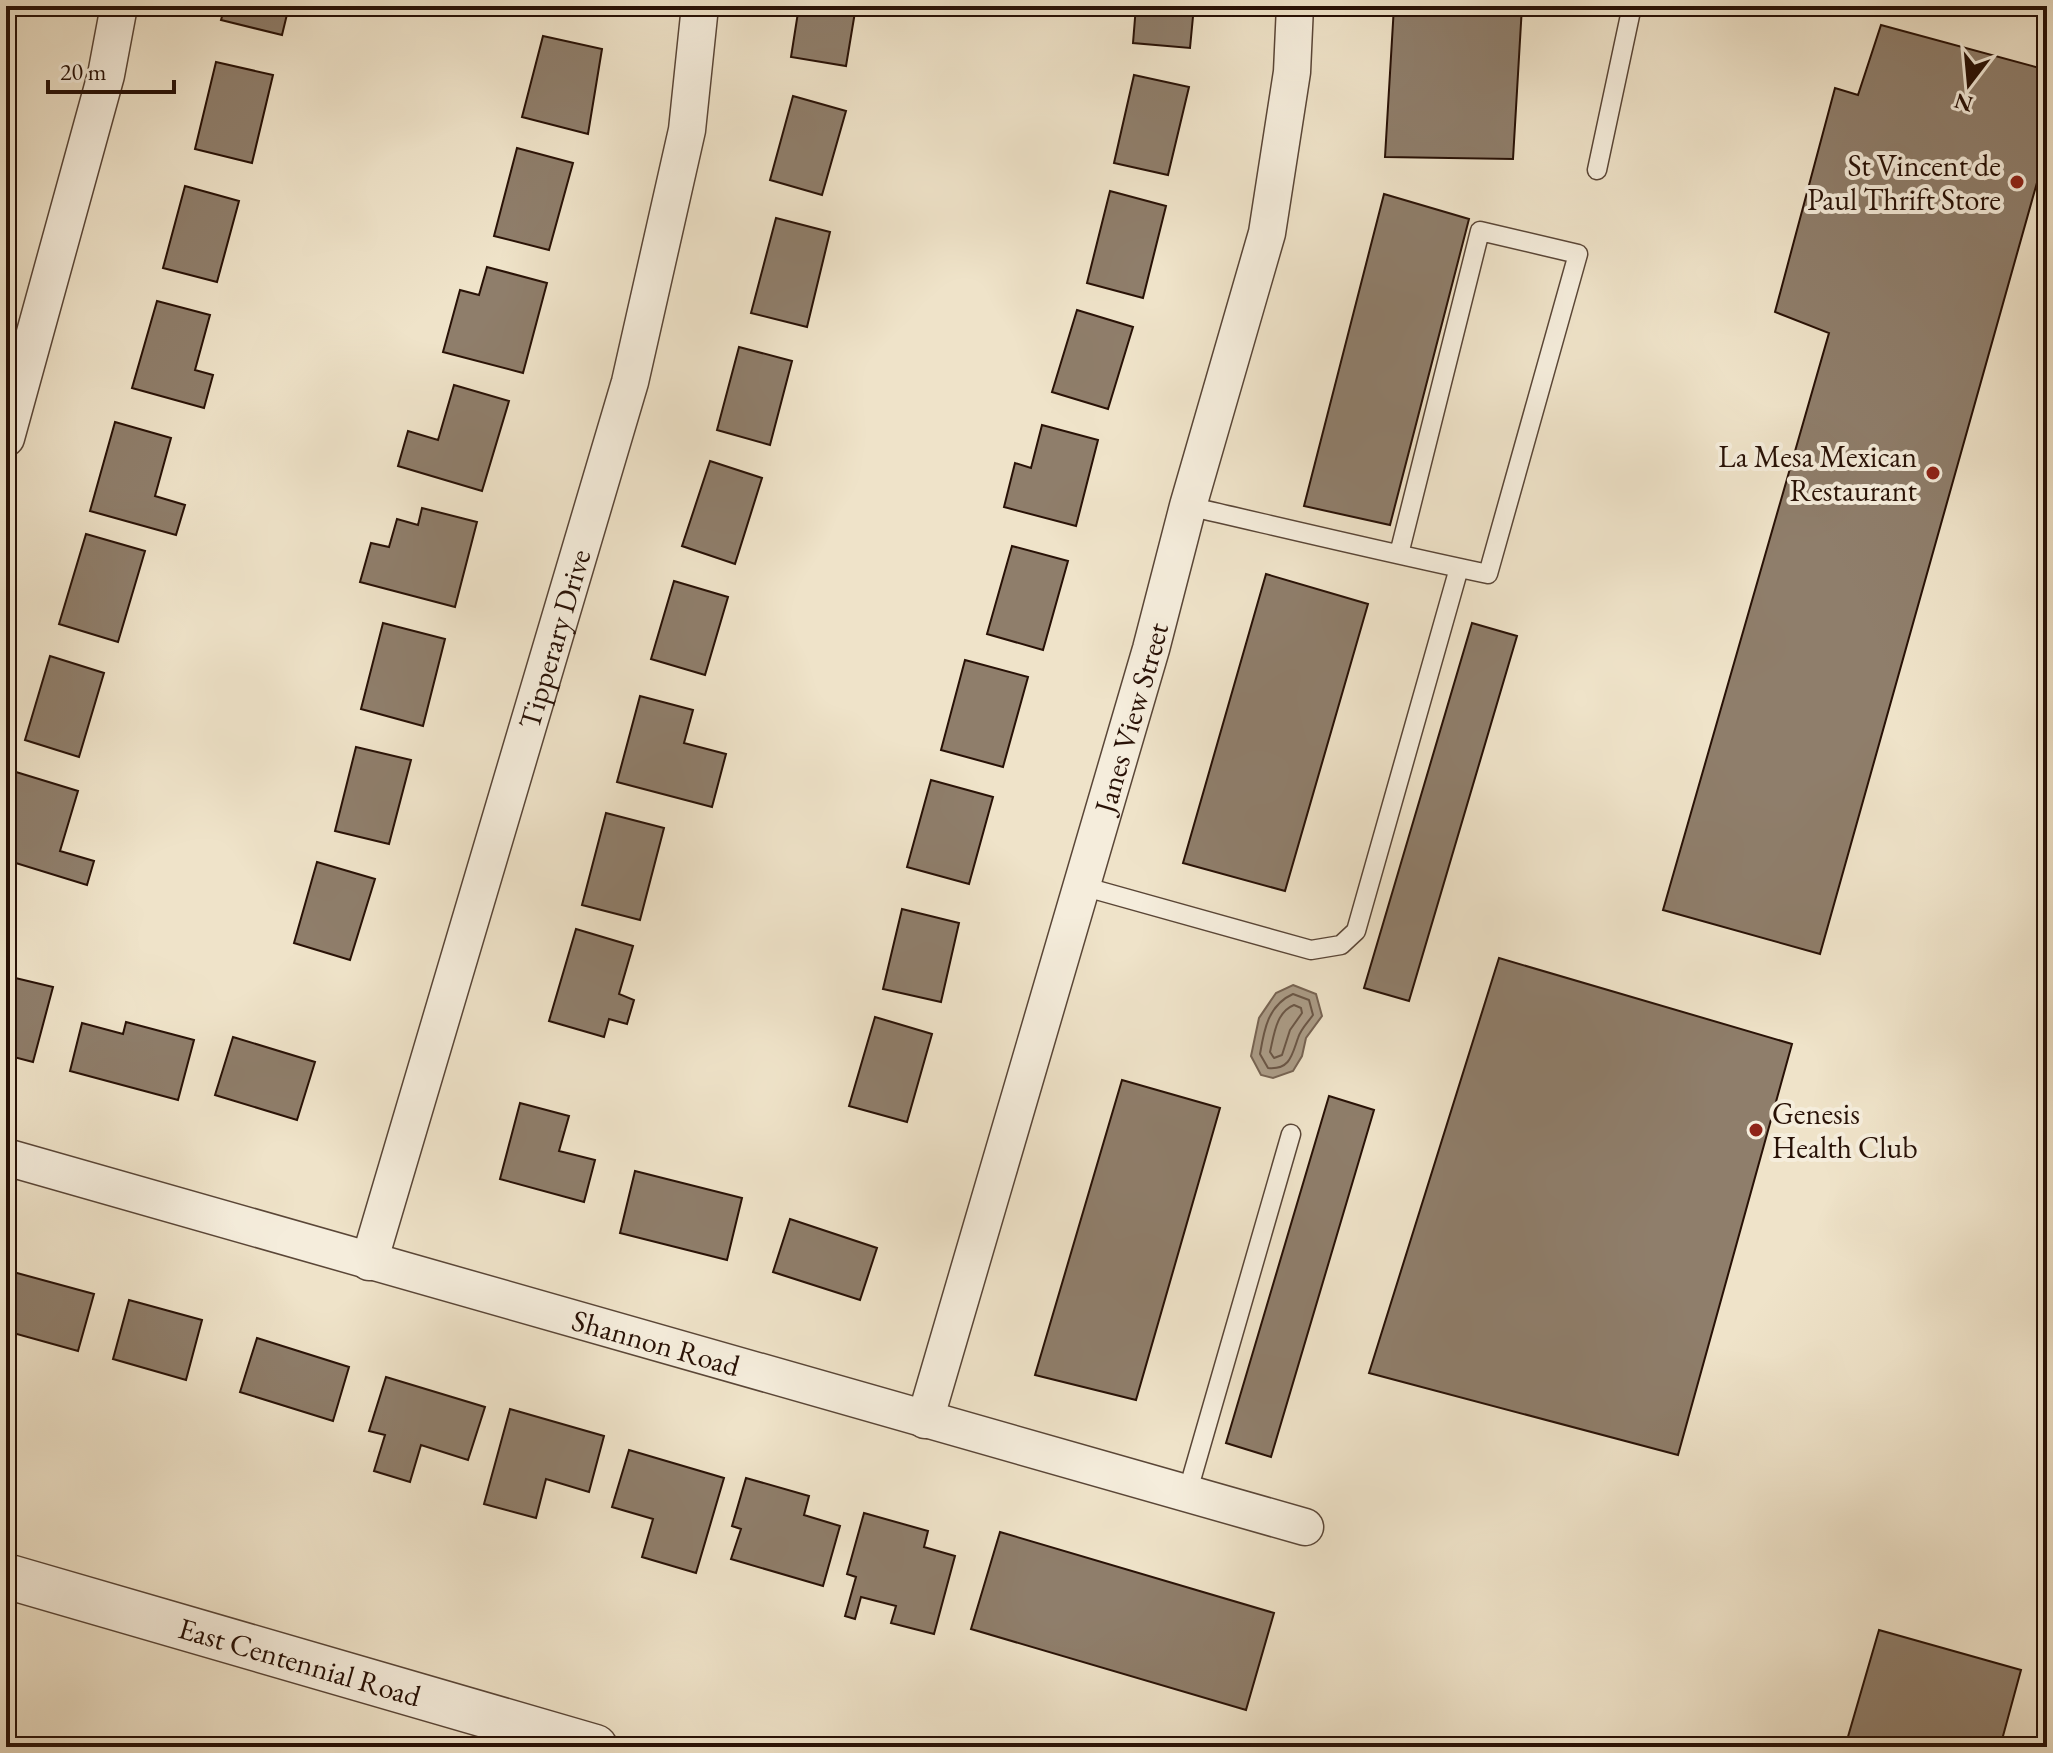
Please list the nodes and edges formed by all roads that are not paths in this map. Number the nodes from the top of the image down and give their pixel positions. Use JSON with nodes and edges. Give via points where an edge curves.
{"nodes":[{"id":1,"x":119,"y":6,"type":"edge"},
{"id":2,"x":700,"y":6,"type":"edge"},
{"id":3,"x":1295,"y":6,"type":"edge"},
{"id":4,"x":1632,"y":6,"type":"edge"},
{"id":5,"x":1597,"y":170,"type":"dead end"},
{"id":6,"x":6,"y":438,"type":"edge"},
{"id":7,"x":1188,"y":506,"type":"junction"},
{"id":8,"x":1399,"y":554,"type":"junction"},
{"id":9,"x":1459,"y":568,"type":"junction"},
{"id":10,"x":1082,"y":886,"type":"junction"},
{"id":11,"x":1291,"y":1134,"type":"dead end"},
{"id":12,"x":6,"y":1157,"type":"edge"},
{"id":13,"x":369,"y":1262,"type":"junction"},
{"id":14,"x":925,"y":1420,"type":"junction"},
{"id":15,"x":1187,"y":1494,"type":"junction"},
{"id":16,"x":1305,"y":1527,"type":"dead end"},
{"id":17,"x":6,"y":1576,"type":"edge"},
{"id":18,"x":595,"y":1747,"type":"edge"}],
"edges":[{"from":1,"to":6,"type":"street","via":[[106,75]]},
{"from":2,"to":13,"type":"street","name":"Tipperary Drive","via":[[687,130],[630,382]]},
{"from":3,"to":7,"type":"street","name":"Janes View Street","via":[[1292,72],[1267,233]]},
{"from":4,"to":5,"type":"lane"},
{"from":7,"to":8,"type":"lane"},
{"from":7,"to":10,"type":"street","name":"Janes View Street"},
{"from":8,"to":9,"type":"lane"},
{"from":8,"to":9,"type":"lane","via":[[1480,231],[1578,254],[1488,574]]},
{"from":9,"to":10,"type":"lane","via":[[1356,931],[1341,945],[1311,950]]},
{"from":10,"to":14,"type":"street","name":"Janes View Street"},
{"from":11,"to":15,"type":"lane"},
{"from":12,"to":13,"type":"street","name":"Shannon Road"},
{"from":13,"to":14,"type":"street","name":"Shannon Road"},
{"from":14,"to":15,"type":"street","name":"Shannon Road"},
{"from":15,"to":16,"type":"street","name":"Shannon Road"},
{"from":17,"to":18,"type":"street","name":"East Centennial Road"}]}
